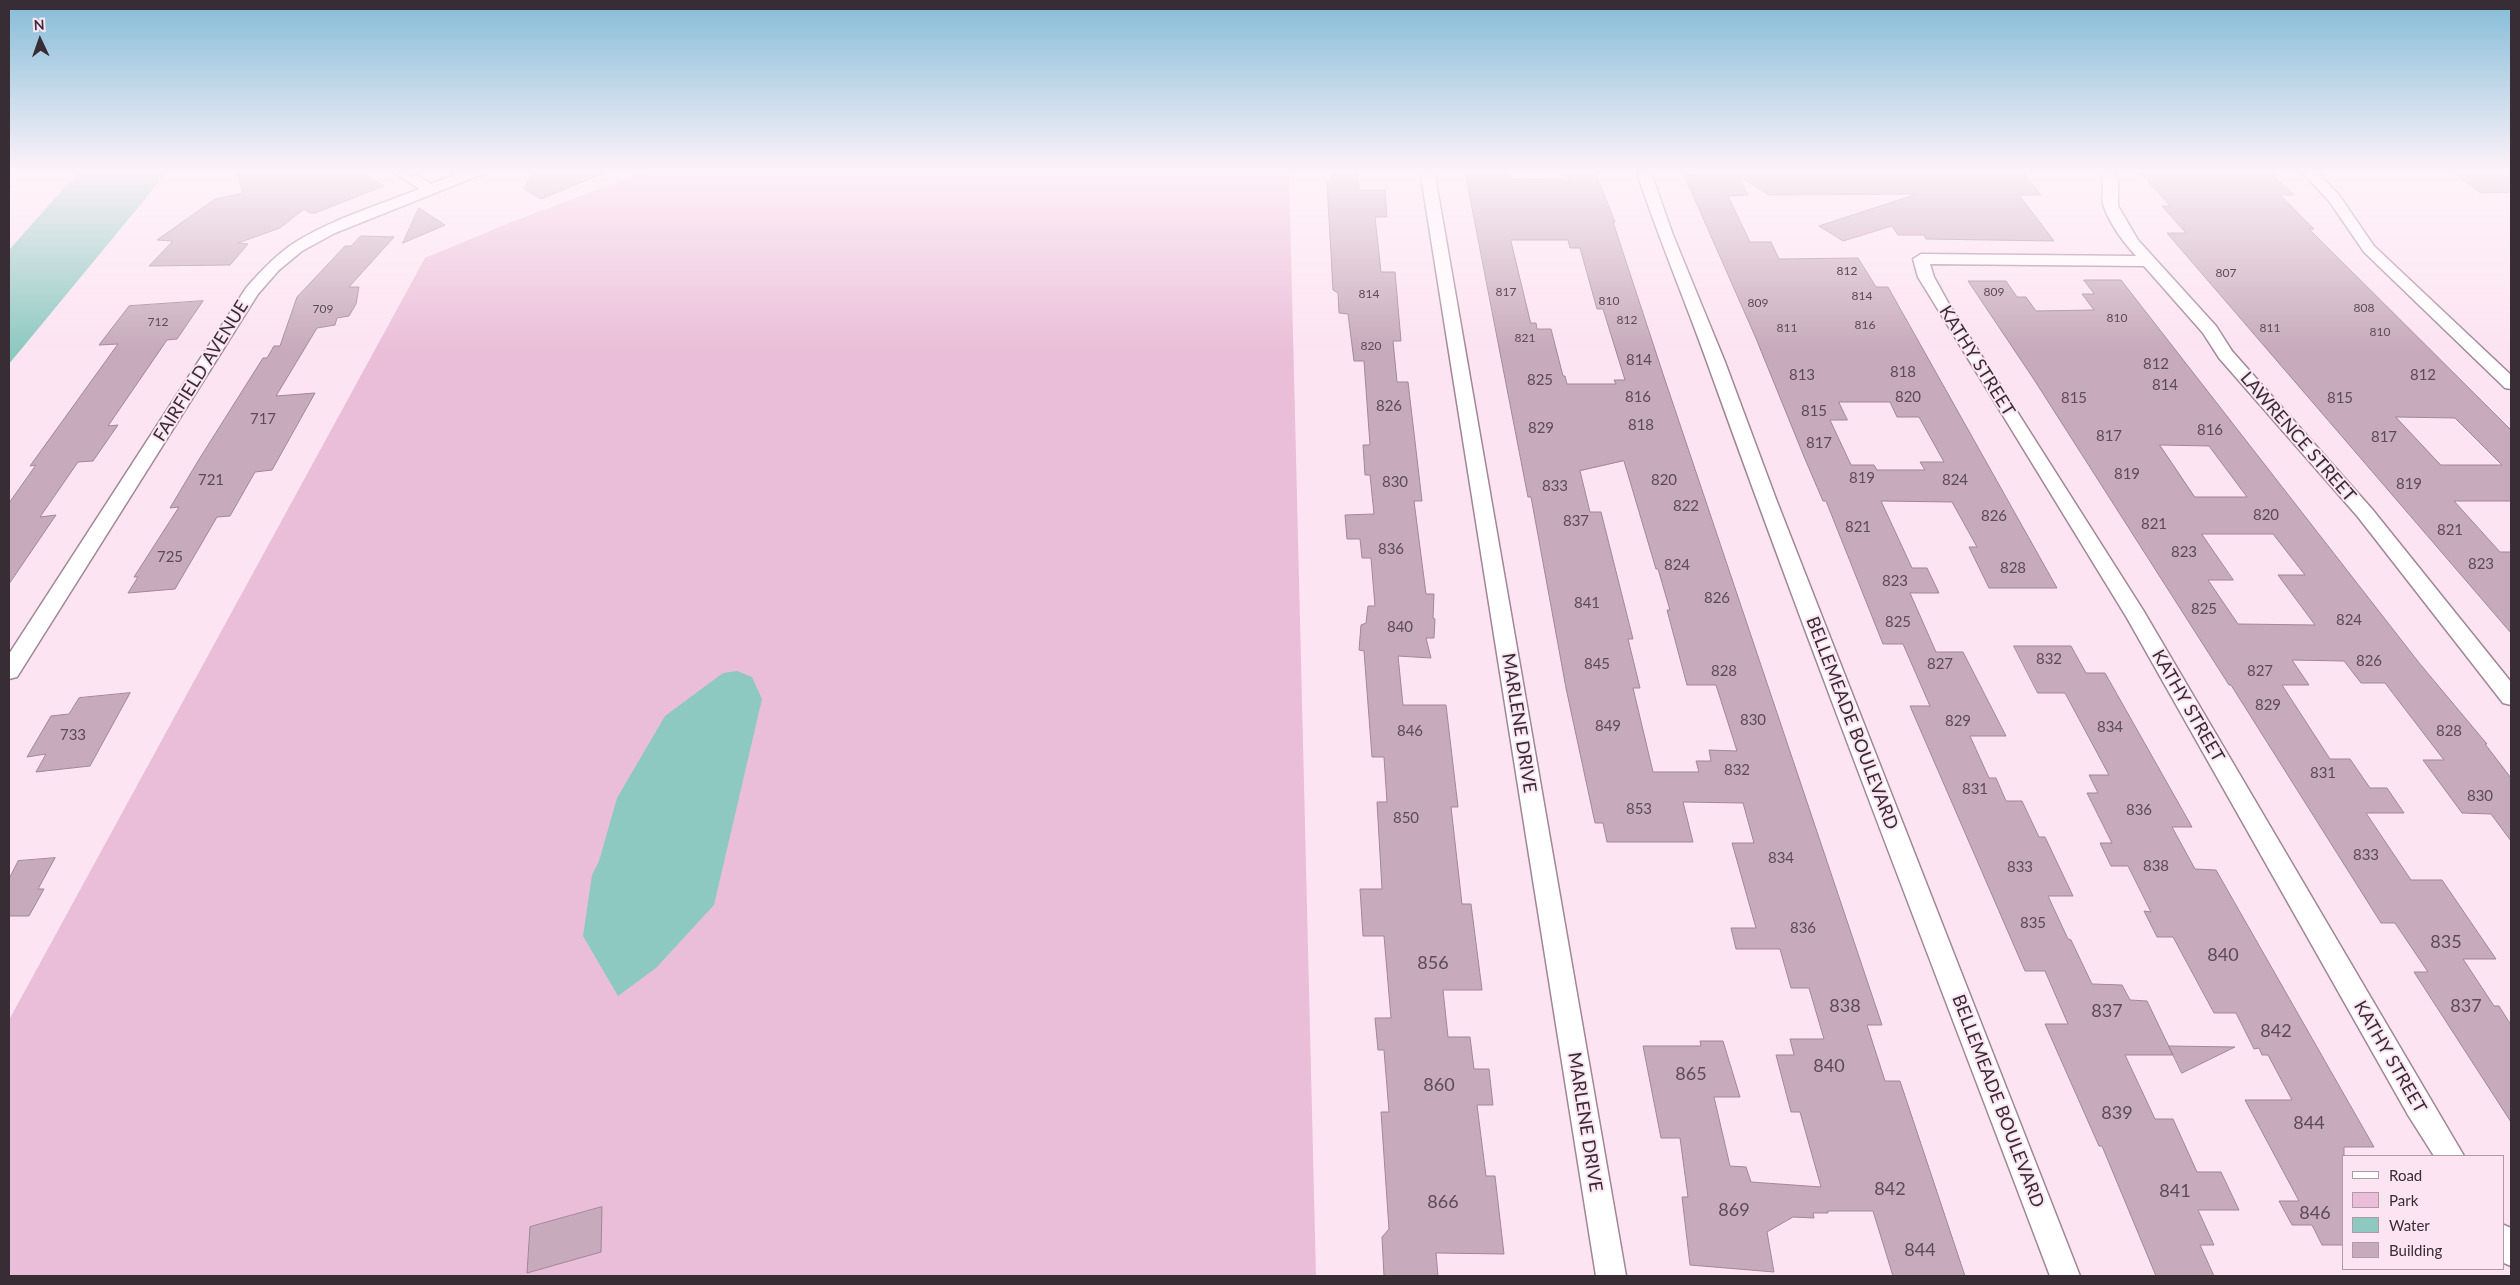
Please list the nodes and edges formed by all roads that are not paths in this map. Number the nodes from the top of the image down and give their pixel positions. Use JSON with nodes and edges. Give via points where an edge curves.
{"nodes":[{"id":1,"x":330,"y":230,"type":"edge"},
{"id":2,"x":1437,"y":230,"type":"edge"},
{"id":3,"x":1663,"y":230,"type":"edge"},
{"id":4,"x":2125,"y":230,"type":"edge"},
{"id":5,"x":2356,"y":230,"type":"edge"},
{"id":6,"x":2149,"y":261,"type":"junction"},
{"id":7,"x":2511,"y":384,"type":"edge"},
{"id":8,"x":9,"y":671,"type":"edge"},
{"id":9,"x":2511,"y":697,"type":"edge"},
{"id":10,"x":2449,"y":1155,"type":"edge"},
{"id":11,"x":1611,"y":1276,"type":"edge"},
{"id":12,"x":2065,"y":1276,"type":"edge"}],
"edges":[{"from":1,"to":8,"type":"street","name":"FAIRFIELD AVENUE","via":[[297,248],[273,267],[252,291]]},
{"from":2,"to":11,"type":"street","name":"MARLENE DRIVE"},
{"from":3,"to":12,"type":"street","name":"BELLEMEADE BOULEVARD"},
{"from":4,"to":6,"type":"street","name":"LAWRENCE STREET"},
{"from":5,"to":7,"type":"street","via":[[2369,249]]},
{"from":6,"to":9,"type":"street","name":"LAWRENCE STREET","via":[[2210,330],[2225,354],[2365,513]]},
{"from":6,"to":10,"type":"street","name":"KATHY STREET","via":[[1920,260],[1942,306],[2136,615],[2418,1106]]}]}
